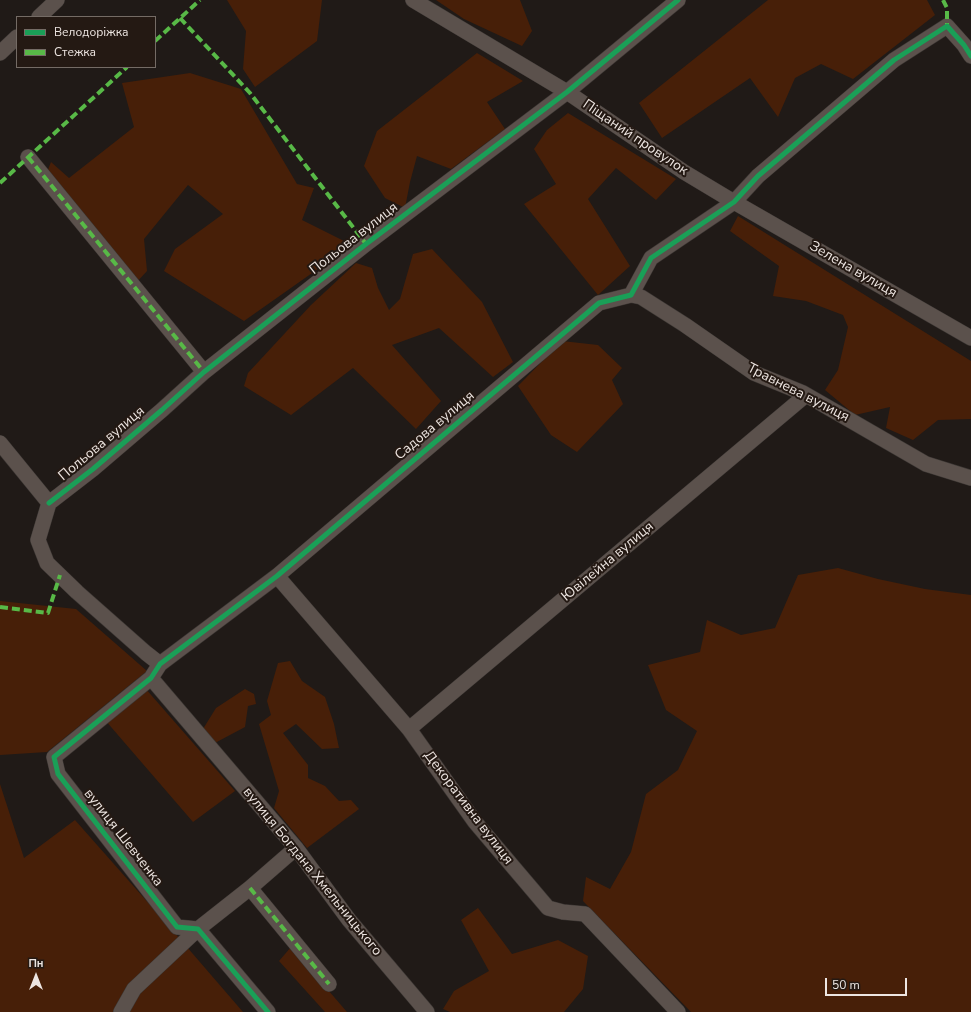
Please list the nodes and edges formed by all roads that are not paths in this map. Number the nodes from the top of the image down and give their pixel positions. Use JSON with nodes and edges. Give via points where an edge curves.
{"nodes":[{"id":1,"x":57,"y":0,"type":"edge"},
{"id":2,"x":413,"y":0,"type":"edge"},
{"id":3,"x":678,"y":0,"type":"edge"},
{"id":4,"x":39,"y":16,"type":"edge"},
{"id":5,"x":16,"y":38,"type":"edge"},
{"id":6,"x":0,"y":53,"type":"edge"},
{"id":7,"x":971,"y":56,"type":"edge"},
{"id":8,"x":567,"y":92,"type":"junction"},
{"id":9,"x":28,"y":157,"type":"dead end"},
{"id":10,"x":734,"y":202,"type":"junction"},
{"id":11,"x":632,"y":295,"type":"junction"},
{"id":12,"x":971,"y":338,"type":"edge"},
{"id":13,"x":204,"y":372,"type":"junction"},
{"id":14,"x":806,"y":395,"type":"junction"},
{"id":15,"x":0,"y":443,"type":"edge"},
{"id":16,"x":971,"y":478,"type":"edge"},
{"id":17,"x":49,"y":503,"type":"junction"},
{"id":18,"x":277,"y":576,"type":"junction"},
{"id":19,"x":160,"y":664,"type":"junction"},
{"id":20,"x":151,"y":678,"type":"junction"},
{"id":21,"x":409,"y":729,"type":"junction"},
{"id":22,"x":296,"y":848,"type":"junction"},
{"id":23,"x":250,"y":888,"type":"junction"},
{"id":24,"x":198,"y":929,"type":"junction"},
{"id":25,"x":329,"y":984,"type":"dead end"},
{"id":26,"x":121,"y":1012,"type":"edge"},
{"id":27,"x":268,"y":1012,"type":"edge"},
{"id":28,"x":427,"y":1012,"type":"edge"},
{"id":29,"x":678,"y":1012,"type":"edge"}],
"edges":[{"from":1,"to":4,"type":"street"},
{"from":2,"to":8,"type":"street","name":"Піщаний провулок"},
{"from":3,"to":8,"type":"street","name":"Польова вулиця"},
{"from":5,"to":6,"type":"street"},
{"from":7,"to":10,"type":"street","via":[[964,44],[947,26],[894,60],[758,176]]},
{"from":8,"to":10,"type":"street","name":"Піщаний провулок","via":[[684,172]]},
{"from":8,"to":13,"type":"street","name":"Польова вулиця","via":[[366,244]]},
{"from":9,"to":13,"type":"street"},
{"from":10,"to":11,"type":"street","via":[[651,258]]},
{"from":10,"to":12,"type":"street","name":"Зелена вулиця"},
{"from":11,"to":14,"type":"street","name":"Травнева вулиця","via":[[641,297],[686,325],[754,373]]},
{"from":11,"to":18,"type":"street","name":"Садова вулиця","via":[[599,303]]},
{"from":13,"to":17,"type":"street","name":"Польова вулиця","via":[[99,464]]},
{"from":14,"to":16,"type":"street","name":"Травнева вулиця","via":[[926,464]]},
{"from":14,"to":21,"type":"street","name":"Ювілейна вулиця"},
{"from":15,"to":17,"type":"street"},
{"from":17,"to":19,"type":"street","via":[[38,540],[46,563]]},
{"from":18,"to":19,"type":"street","name":"Садова вулиця"},
{"from":18,"to":21,"type":"street","name":"Декоративна вулиця"},
{"from":19,"to":20,"type":"street","name":"Садова вулиця"},
{"from":20,"to":22,"type":"street","name":"вулиця Богдана Хмельницького"},
{"from":20,"to":24,"type":"street","name":"вулиця Шевченка","via":[[54,757],[58,774],[176,927]]},
{"from":21,"to":29,"type":"street","name":"Декоративна вулиця","via":[[475,822],[548,908],[585,914]]},
{"from":22,"to":23,"type":"street"},
{"from":22,"to":28,"type":"street","name":"вулиця Богдана Хмельницького","via":[[349,920]]},
{"from":23,"to":24,"type":"street"},
{"from":23,"to":25,"type":"street"},
{"from":24,"to":26,"type":"street","via":[[134,989]]},
{"from":24,"to":27,"type":"street"}]}
